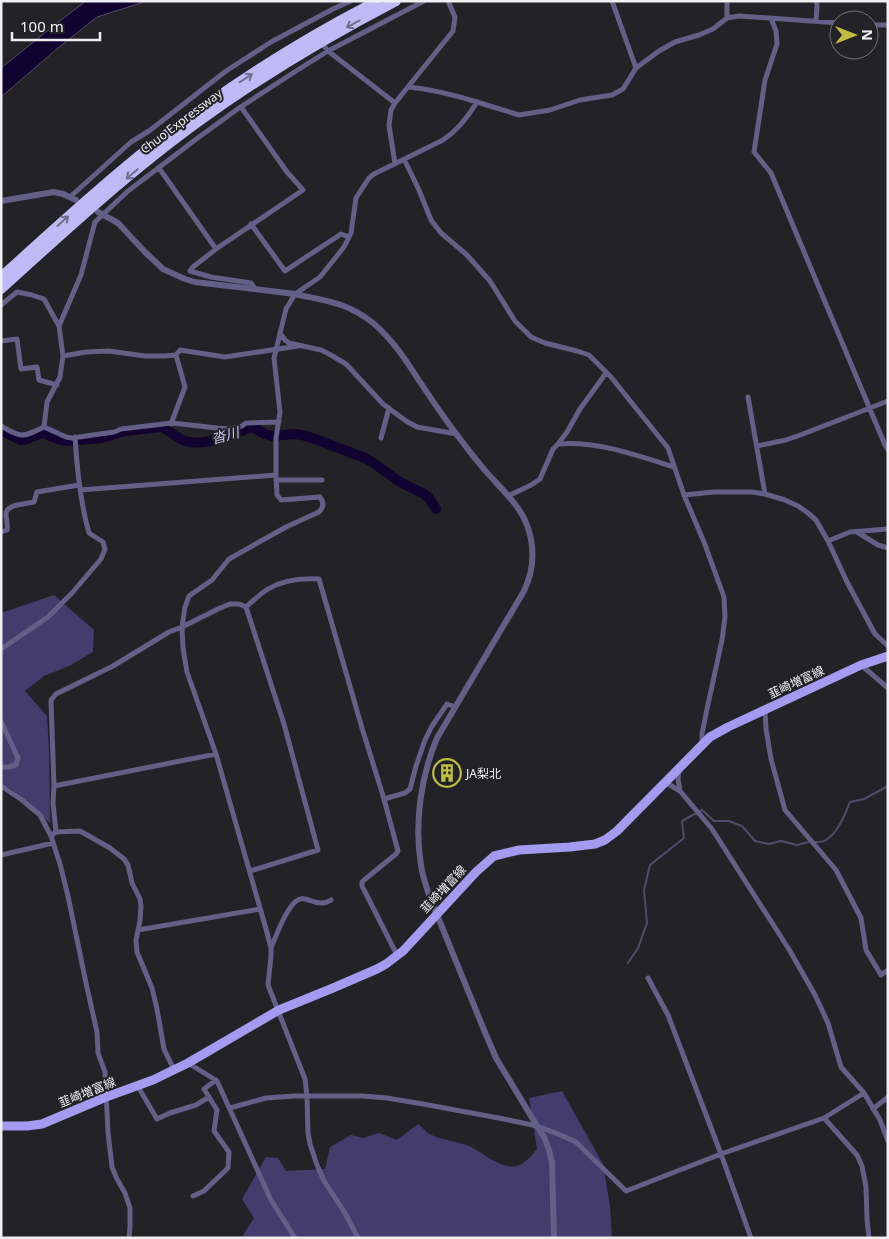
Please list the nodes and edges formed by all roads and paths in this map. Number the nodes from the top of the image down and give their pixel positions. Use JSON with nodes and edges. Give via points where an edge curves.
{"nodes":[{"id":1,"x":351,"y":1,"type":"edge"},
{"id":2,"x":377,"y":1,"type":"edge"},
{"id":3,"x":396,"y":1,"type":"edge"},
{"id":4,"x":424,"y":1,"type":"edge"},
{"id":5,"x":448,"y":1,"type":"edge"},
{"id":6,"x":612,"y":1,"type":"edge"},
{"id":7,"x":727,"y":1,"type":"edge"},
{"id":8,"x":816,"y":1,"type":"edge"},
{"id":9,"x":727,"y":18,"type":"junction"},
{"id":10,"x":771,"y":18,"type":"junction"},
{"id":11,"x":816,"y":21,"type":"junction"},
{"id":12,"x":309,"y":22,"type":"junction"},
{"id":13,"x":829,"y":22,"type":"edge"},
{"id":14,"x":314,"y":29,"type":"dead end"},
{"id":15,"x":324,"y":46,"type":"dead end"},
{"id":16,"x":328,"y":51,"type":"junction"},
{"id":17,"x":636,"y":68,"type":"junction"},
{"id":18,"x":408,"y":88,"type":"junction"},
{"id":19,"x":477,"y":102,"type":"junction"},
{"id":20,"x":395,"y":103,"type":"junction"},
{"id":21,"x":241,"y":107,"type":"junction"},
{"id":22,"x":404,"y":159,"type":"junction"},
{"id":23,"x":395,"y":164,"type":"junction"},
{"id":24,"x":159,"y":168,"type":"junction"},
{"id":25,"x":73,"y":198,"type":"joint"},
{"id":26,"x":1,"y":201,"type":"edge"},
{"id":27,"x":101,"y":213,"type":"junction"},
{"id":28,"x":251,"y":224,"type":"junction"},
{"id":29,"x":350,"y":237,"type":"junction"},
{"id":30,"x":216,"y":249,"type":"junction"},
{"id":31,"x":1,"y":278,"type":"edge"},
{"id":32,"x":1,"y":289,"type":"edge"},
{"id":33,"x":255,"y":289,"type":"junction"},
{"id":34,"x":295,"y":294,"type":"junction"},
{"id":35,"x":1,"y":305,"type":"edge"},
{"id":36,"x":58,"y":326,"type":"junction"},
{"id":37,"x":280,"y":332,"type":"junction"},
{"id":38,"x":1,"y":341,"type":"edge"},
{"id":39,"x":298,"y":346,"type":"junction"},
{"id":40,"x":276,"y":348,"type":"junction"},
{"id":41,"x":176,"y":354,"type":"junction"},
{"id":42,"x":63,"y":356,"type":"junction"},
{"id":43,"x":606,"y":373,"type":"junction"},
{"id":44,"x":57,"y":384,"type":"junction"},
{"id":45,"x":748,"y":397,"type":"dead end"},
{"id":46,"x":888,"y":401,"type":"edge"},
{"id":47,"x":388,"y":408,"type":"junction"},
{"id":48,"x":869,"y":408,"type":"junction"},
{"id":49,"x":279,"y":422,"type":"junction"},
{"id":50,"x":171,"y":424,"type":"junction"},
{"id":51,"x":1,"y":426,"type":"edge"},
{"id":52,"x":44,"y":427,"type":"junction"},
{"id":53,"x":456,"y":434,"type":"junction"},
{"id":54,"x":75,"y":438,"type":"junction"},
{"id":55,"x":381,"y":438,"type":"dead end"},
{"id":56,"x":558,"y":444,"type":"junction"},
{"id":57,"x":756,"y":446,"type":"junction"},
{"id":58,"x":888,"y":450,"type":"edge"},
{"id":59,"x":674,"y":467,"type":"junction"},
{"id":60,"x":276,"y":478,"type":"junction"},
{"id":61,"x":322,"y":480,"type":"dead end"},
{"id":62,"x":80,"y":488,"type":"junction"},
{"id":63,"x":765,"y":494,"type":"junction"},
{"id":64,"x":684,"y":495,"type":"junction"},
{"id":65,"x":508,"y":496,"type":"junction"},
{"id":66,"x":888,"y":529,"type":"edge"},
{"id":67,"x":1,"y":532,"type":"edge"},
{"id":68,"x":857,"y":532,"type":"junction"},
{"id":69,"x":828,"y":542,"type":"junction"},
{"id":70,"x":888,"y":548,"type":"edge"},
{"id":71,"x":246,"y":607,"type":"junction"},
{"id":72,"x":182,"y":627,"type":"junction"},
{"id":73,"x":888,"y":646,"type":"edge"},
{"id":74,"x":1,"y":649,"type":"edge"},
{"id":75,"x":888,"y":656,"type":"edge"},
{"id":76,"x":861,"y":665,"type":"junction"},
{"id":77,"x":888,"y":688,"type":"edge"},
{"id":78,"x":455,"y":707,"type":"junction"},
{"id":79,"x":765,"y":710,"type":"junction"},
{"id":80,"x":1,"y":721,"type":"edge"},
{"id":81,"x":702,"y":743,"type":"junction"},
{"id":82,"x":216,"y":754,"type":"junction"},
{"id":83,"x":1,"y":767,"type":"edge"},
{"id":84,"x":680,"y":767,"type":"junction"},
{"id":85,"x":665,"y":782,"type":"junction"},
{"id":86,"x":1,"y":786,"type":"edge"},
{"id":87,"x":54,"y":786,"type":"junction"},
{"id":88,"x":680,"y":791,"type":"junction"},
{"id":89,"x":384,"y":799,"type":"junction"},
{"id":90,"x":53,"y":834,"type":"junction"},
{"id":91,"x":53,"y":842,"type":"junction"},
{"id":92,"x":1,"y":855,"type":"edge"},
{"id":93,"x":250,"y":871,"type":"junction"},
{"id":94,"x":331,"y":900,"type":"dead end"},
{"id":95,"x":260,"y":910,"type":"junction"},
{"id":96,"x":436,"y":913,"type":"junction"},
{"id":97,"x":138,"y":930,"type":"junction"},
{"id":98,"x":271,"y":948,"type":"junction"},
{"id":99,"x":397,"y":955,"type":"junction"},
{"id":100,"x":888,"y":970,"type":"edge"},
{"id":101,"x":648,"y":978,"type":"dead end"},
{"id":102,"x":279,"y":1010,"type":"junction"},
{"id":103,"x":188,"y":1063,"type":"junction"},
{"id":104,"x":174,"y":1070,"type":"junction"},
{"id":105,"x":216,"y":1080,"type":"junction"},
{"id":106,"x":137,"y":1085,"type":"junction"},
{"id":107,"x":864,"y":1093,"type":"junction"},
{"id":108,"x":307,"y":1096,"type":"junction"},
{"id":109,"x":106,"y":1097,"type":"junction"},
{"id":110,"x":209,"y":1097,"type":"junction"},
{"id":111,"x":888,"y":1097,"type":"edge"},
{"id":112,"x":230,"y":1108,"type":"junction"},
{"id":113,"x":873,"y":1109,"type":"junction"},
{"id":114,"x":824,"y":1118,"type":"junction"},
{"id":115,"x":1,"y":1126,"type":"edge"},
{"id":116,"x":537,"y":1126,"type":"junction"},
{"id":117,"x":888,"y":1141,"type":"edge"},
{"id":118,"x":721,"y":1154,"type":"junction"},
{"id":119,"x":193,"y":1196,"type":"dead end"},
{"id":120,"x":129,"y":1238,"type":"edge"},
{"id":121,"x":295,"y":1238,"type":"edge"},
{"id":122,"x":358,"y":1238,"type":"edge"},
{"id":123,"x":554,"y":1238,"type":"edge"},
{"id":124,"x":751,"y":1238,"type":"edge"},
{"id":125,"x":869,"y":1238,"type":"edge"}],
"edges":[{"from":1,"to":12,"type":"street"},
{"from":31,"to":2,"type":"highway","name":"Chuo Expressway","one_way":true,"via":[[150,148],[230,88],[312,36]]},
{"from":3,"to":32,"type":"highway","name":"Chuo Expressway","one_way":true,"via":[[285,63],[198,122],[97,203]]},
{"from":4,"to":16,"type":"street"},
{"from":5,"to":18,"type":"street","via":[[455,17],[453,31]]},
{"from":6,"to":17,"type":"street"},
{"from":7,"to":9,"type":"street"},
{"from":8,"to":11,"type":"street"},
{"from":9,"to":10,"type":"street"},
{"from":9,"to":17,"type":"street","via":[[706,32],[660,50]]},
{"from":10,"to":11,"type":"street"},
{"from":10,"to":48,"type":"street","via":[[777,44],[765,80],[754,152],[771,172]]},
{"from":11,"to":13,"type":"street"},
{"from":12,"to":14,"type":"street"},
{"from":12,"to":25,"type":"street","via":[[226,72],[131,142]]},
{"from":15,"to":16,"type":"street"},
{"from":16,"to":20,"type":"street"},
{"from":16,"to":21,"type":"street"},
{"from":17,"to":19,"type":"street","via":[[623,89],[550,110],[519,115]]},
{"from":18,"to":19,"type":"street","via":[[423,88]]},
{"from":18,"to":20,"type":"street"},
{"from":19,"to":22,"type":"street","via":[[453,134]]},
{"from":20,"to":23,"type":"street","via":[[389,125]]},
{"from":21,"to":24,"type":"street"},
{"from":21,"to":28,"type":"street","via":[[303,190]]},
{"from":22,"to":23,"type":"street"},
{"from":22,"to":43,"type":"street","via":[[431,220],[490,281],[514,321],[531,337],[545,344],[589,355]]},
{"from":23,"to":29,"type":"street","via":[[368,178],[360,190]]},
{"from":24,"to":27,"type":"street"},
{"from":24,"to":30,"type":"street"},
{"from":25,"to":26,"type":"street","via":[[54,192]]},
{"from":27,"to":33,"type":"street","via":[[118,223],[168,272],[195,282]]},
{"from":27,"to":36,"type":"street","via":[[95,222],[81,275]]},
{"from":28,"to":29,"type":"street","via":[[284,272],[341,234]]},
{"from":28,"to":30,"type":"street"},
{"from":29,"to":34,"type":"street","via":[[320,277]]},
{"from":30,"to":33,"type":"street","via":[[190,271],[251,283]]},
{"from":33,"to":34,"type":"street"},
{"from":34,"to":37,"type":"street"},
{"from":34,"to":53,"type":"street","via":[[338,303],[372,322],[401,353]]},
{"from":35,"to":36,"type":"street","via":[[18,292],[44,299]]},
{"from":36,"to":42,"type":"street"},
{"from":37,"to":39,"type":"street","via":[[288,343]]},
{"from":37,"to":40,"type":"street"},
{"from":38,"to":44,"type":"street","via":[[17,339],[21,369],[38,367],[39,380]]},
{"from":39,"to":40,"type":"street"},
{"from":39,"to":47,"type":"street","via":[[321,350],[346,364]]},
{"from":40,"to":41,"type":"street","via":[[225,357],[180,350]]},
{"from":40,"to":49,"type":"street"},
{"from":41,"to":42,"type":"street","via":[[145,356],[109,351]]},
{"from":41,"to":50,"type":"street","via":[[184,387]]},
{"from":42,"to":44,"type":"street"},
{"from":43,"to":56,"type":"street"},
{"from":43,"to":59,"type":"street","via":[[668,448]]},
{"from":44,"to":52,"type":"street","via":[[47,402]]},
{"from":45,"to":57,"type":"street"},
{"from":46,"to":48,"type":"street"},
{"from":47,"to":53,"type":"street","via":[[417,427]]},
{"from":47,"to":55,"type":"street"},
{"from":48,"to":57,"type":"street","via":[[786,440]]},
{"from":48,"to":58,"type":"street"},
{"from":49,"to":50,"type":"street","via":[[246,423],[230,429]]},
{"from":49,"to":60,"type":"street"},
{"from":50,"to":54,"type":"street"},
{"from":51,"to":52,"type":"street","via":[[21,436]]},
{"from":52,"to":54,"type":"street","via":[[66,438]]},
{"from":53,"to":65,"type":"street"},
{"from":54,"to":62,"type":"street"},
{"from":56,"to":59,"type":"street","via":[[585,444]]},
{"from":56,"to":65,"type":"street","via":[[549,456],[540,479]]},
{"from":57,"to":63,"type":"street"},
{"from":59,"to":64,"type":"street"},
{"from":60,"to":61,"type":"street"},
{"from":60,"to":62,"type":"street"},
{"from":60,"to":72,"type":"street","via":[[277,495],[281,500],[320,496],[322,509],[229,559],[212,580],[189,596]]},
{"from":62,"to":67,"type":"street","via":[[37,492],[34,502],[10,507],[6,515],[7,530]]},
{"from":62,"to":74,"type":"street","via":[[89,533],[104,545],[101,559],[48,617]]},
{"from":63,"to":64,"type":"street","via":[[714,492]]},
{"from":63,"to":69,"type":"street","via":[[785,500],[808,513],[816,520]]},
{"from":64,"to":81,"type":"street","via":[[724,597],[722,640],[706,708]]},
{"from":65,"to":78,"type":"street","via":[[522,514],[531,539],[532,569],[524,591]]},
{"from":66,"to":68,"type":"street"},
{"from":68,"to":69,"type":"street"},
{"from":68,"to":70,"type":"street"},
{"from":69,"to":73,"type":"street","via":[[875,634]]},
{"from":71,"to":72,"type":"street","via":[[230,604]]},
{"from":71,"to":89,"type":"street","via":[[280,583],[319,579]]},
{"from":71,"to":93,"type":"street","via":[[284,724],[318,850]]},
{"from":72,"to":82,"type":"street","via":[[187,672]]},
{"from":72,"to":87,"type":"street","via":[[56,694],[51,700]]},
{"from":75,"to":76,"type":"main road","name":"韮崎増富線"},
{"from":76,"to":77,"type":"street"},
{"from":76,"to":79,"type":"main road","name":"韮崎増富線"},
{"from":78,"to":89,"type":"street","via":[[447,704],[432,726],[410,789]]},
{"from":78,"to":96,"type":"street","via":[[430,756],[420,813],[420,864]]},
{"from":79,"to":81,"type":"main road","name":"韮崎増富線"},
{"from":79,"to":100,"type":"street","via":[[771,759],[785,810],[836,870],[861,918],[866,950],[881,975]]},
{"from":80,"to":83,"type":"street","via":[[18,758],[16,764],[9,768]]},
{"from":81,"to":84,"type":"main road","name":"韮崎増富線"},
{"from":82,"to":87,"type":"street"},
{"from":82,"to":93,"type":"street"},
{"from":84,"to":85,"type":"main road","name":"韮崎増富線"},
{"from":84,"to":88,"type":"street"},
{"from":85,"to":88,"type":"street"},
{"from":85,"to":96,"type":"main road","name":"韮崎増富線","via":[[605,840],[595,844],[520,850],[494,856]]},
{"from":86,"to":90,"type":"street","via":[[40,815]]},
{"from":87,"to":90,"type":"street"},
{"from":88,"to":107,"type":"street","via":[[712,829],[790,951],[828,1023],[841,1067]]},
{"from":89,"to":99,"type":"street","via":[[398,851],[364,880],[362,886]]},
{"from":90,"to":91,"type":"street"},
{"from":90,"to":97,"type":"street","via":[[80,831],[124,859],[140,899]]},
{"from":91,"to":92,"type":"street"},
{"from":91,"to":109,"type":"street","via":[[98,1032],[98,1053],[105,1072]]},
{"from":93,"to":95,"type":"street"},
{"from":94,"to":98,"type":"street","via":[[317,903],[301,898],[295,902],[282,920]]},
{"from":95,"to":97,"type":"street"},
{"from":95,"to":98,"type":"street"},
{"from":96,"to":99,"type":"main road","name":"韮崎増富線"},
{"from":96,"to":116,"type":"street","via":[[496,1058]]},
{"from":97,"to":104,"type":"street","via":[[137,952],[152,988],[164,1049]]},
{"from":98,"to":102,"type":"street","via":[[268,985]]},
{"from":99,"to":102,"type":"main road","name":"韮崎増富線","via":[[363,976]]},
{"from":101,"to":118,"type":"street","via":[[668,1015]]},
{"from":102,"to":103,"type":"main road","name":"韮崎増富線"},
{"from":102,"to":108,"type":"street","via":[[305,1079]]},
{"from":103,"to":104,"type":"main road","name":"韮崎増富線"},
{"from":103,"to":105,"type":"street"},
{"from":104,"to":106,"type":"main road","name":"韮崎増富線"},
{"from":105,"to":110,"type":"street","via":[[204,1088]]},
{"from":105,"to":112,"type":"street"},
{"from":106,"to":109,"type":"main road","name":"韮崎増富線"},
{"from":106,"to":110,"type":"street","via":[[157,1118],[196,1105]]},
{"from":107,"to":113,"type":"street"},
{"from":107,"to":114,"type":"street"},
{"from":108,"to":112,"type":"street","via":[[266,1098]]},
{"from":108,"to":116,"type":"street","via":[[387,1098]]},
{"from":108,"to":122,"type":"street","via":[[308,1133],[317,1165]]},
{"from":109,"to":115,"type":"main road","name":"韮崎増富線","via":[[42,1124]]},
{"from":109,"to":120,"type":"street","via":[[112,1167],[130,1208]]},
{"from":110,"to":119,"type":"street","via":[[217,1110],[214,1131],[230,1152],[228,1168],[204,1191]]},
{"from":111,"to":113,"type":"street"},
{"from":112,"to":121,"type":"street","via":[[271,1200]]},
{"from":113,"to":117,"type":"street"},
{"from":114,"to":118,"type":"street"},
{"from":114,"to":125,"type":"street","via":[[857,1155],[862,1166]]},
{"from":116,"to":118,"type":"street","via":[[576,1142],[626,1191]]},
{"from":116,"to":123,"type":"street","via":[[550,1150],[552,1162]]},
{"from":118,"to":124,"type":"street"}]}
